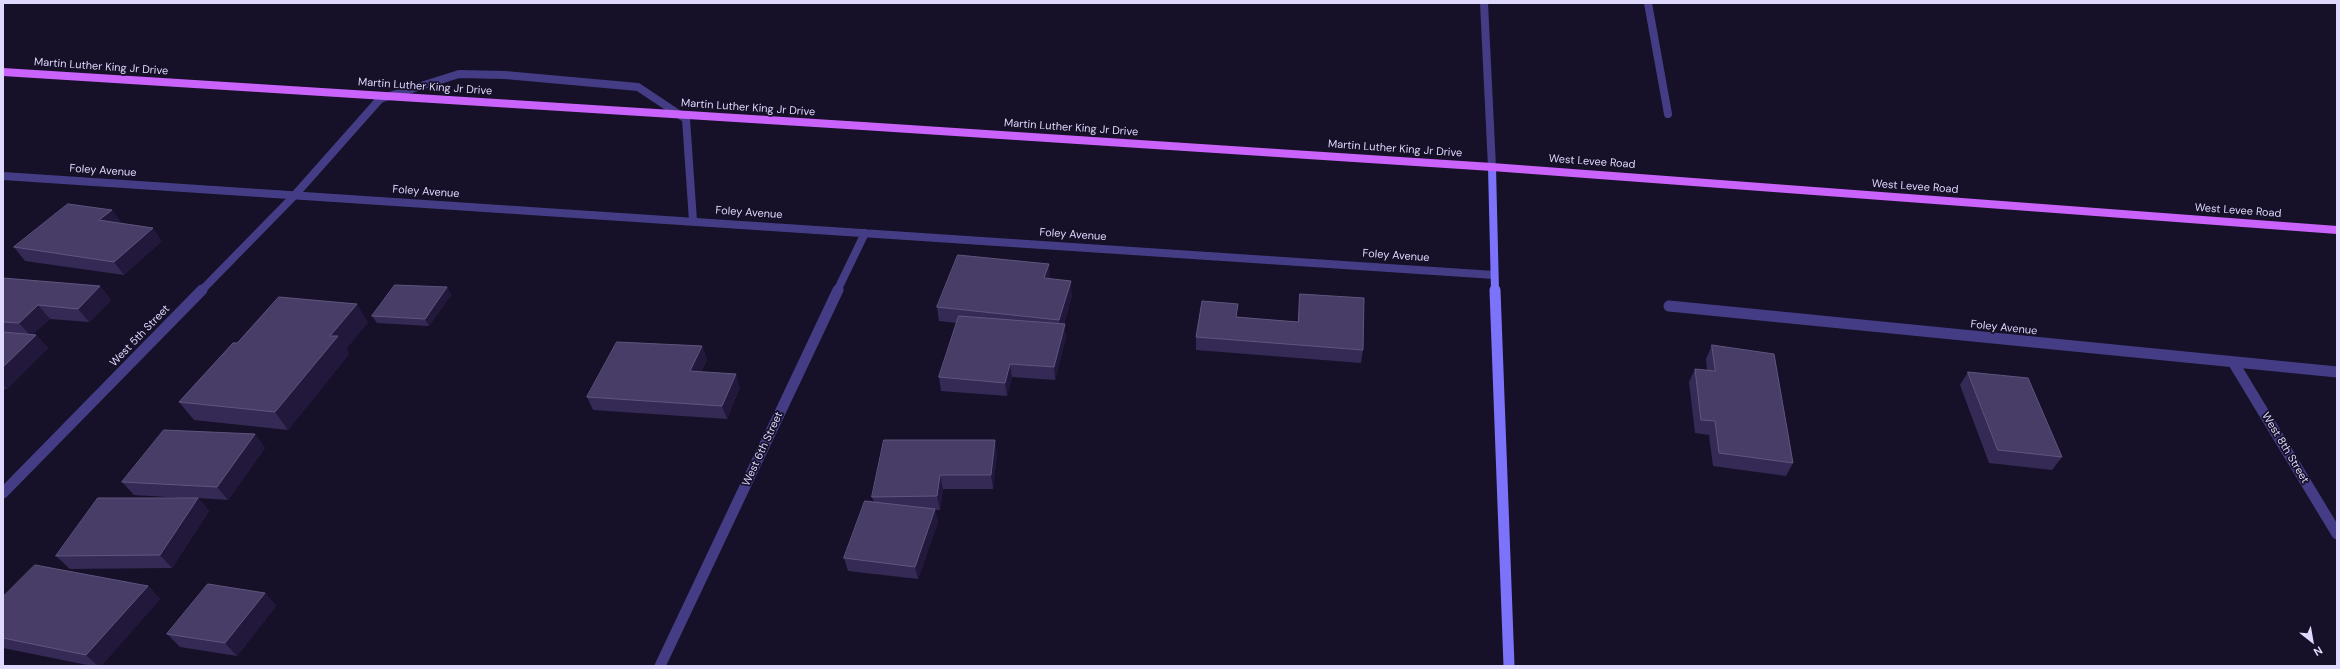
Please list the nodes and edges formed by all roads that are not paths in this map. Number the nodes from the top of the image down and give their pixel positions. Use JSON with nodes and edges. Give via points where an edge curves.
{"nodes":[{"id":1,"x":1484,"y":3,"type":"edge"},
{"id":2,"x":1648,"y":3,"type":"edge"},
{"id":3,"x":3,"y":72,"type":"edge"},
{"id":4,"x":1668,"y":114,"type":"dead end"},
{"id":5,"x":1492,"y":167,"type":"junction"},
{"id":6,"x":3,"y":176,"type":"edge"},
{"id":7,"x":294,"y":196,"type":"junction"},
{"id":8,"x":693,"y":221,"type":"junction"},
{"id":9,"x":2337,"y":230,"type":"edge"},
{"id":10,"x":865,"y":233,"type":"junction"},
{"id":11,"x":1494,"y":275,"type":"junction"},
{"id":12,"x":1669,"y":306,"type":"dead end"},
{"id":13,"x":2233,"y":362,"type":"junction"},
{"id":14,"x":2337,"y":372,"type":"edge"},
{"id":15,"x":3,"y":493,"type":"edge"},
{"id":16,"x":2337,"y":534,"type":"edge"},
{"id":17,"x":660,"y":666,"type":"edge"},
{"id":18,"x":1509,"y":666,"type":"edge"}],
"edges":[{"from":1,"to":5,"type":"street"},
{"from":2,"to":4,"type":"street"},
{"from":3,"to":5,"type":"main road","name":"Martin Luther King Jr Drive","bridge":true},
{"from":5,"to":9,"type":"main road","name":"West Levee Road"},
{"from":5,"to":11,"type":"main road"},
{"from":6,"to":7,"type":"street","name":"Foley Avenue"},
{"from":7,"to":8,"type":"street","name":"Foley Avenue"},
{"from":7,"to":8,"type":"street","name":"West 5th Street","via":[[380,99],[458,74],[505,75],[638,87],[686,119]]},
{"from":7,"to":15,"type":"street","name":"West 5th Street"},
{"from":8,"to":10,"type":"street","name":"Foley Avenue"},
{"from":10,"to":11,"type":"street","name":"Foley Avenue"},
{"from":10,"to":17,"type":"street","name":"West 6th Street"},
{"from":11,"to":18,"type":"main road"},
{"from":12,"to":13,"type":"street","name":"Foley Avenue"},
{"from":13,"to":14,"type":"street","name":"Foley Avenue"},
{"from":13,"to":16,"type":"street","name":"West 8th Street"}]}
